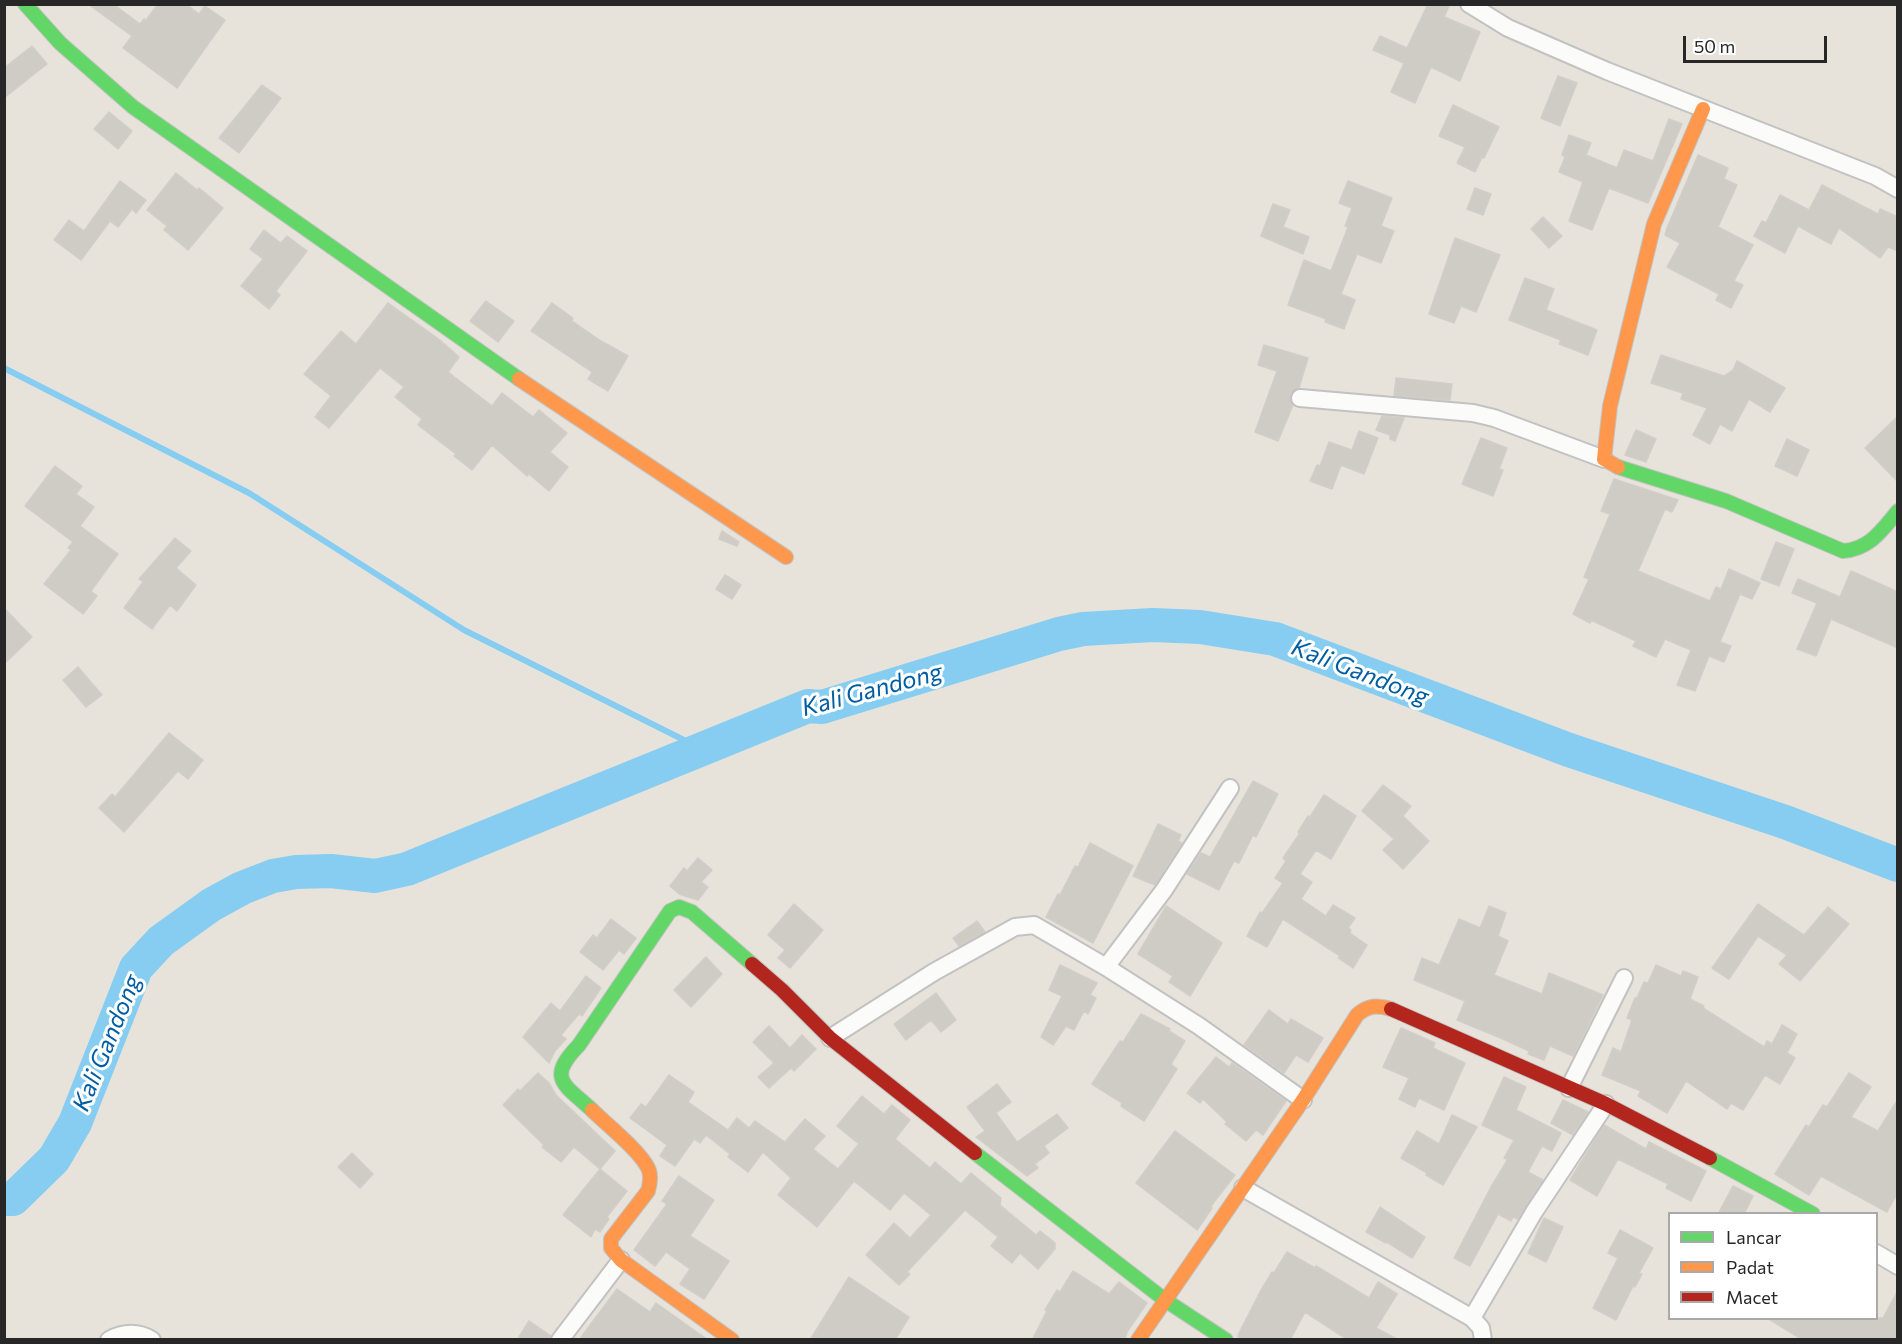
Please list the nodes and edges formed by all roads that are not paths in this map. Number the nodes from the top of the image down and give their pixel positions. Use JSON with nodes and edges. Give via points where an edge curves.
{"nodes":[{"id":1,"x":25,"y":4,"type":"edge"},
{"id":2,"x":1469,"y":4,"type":"edge"},
{"id":3,"x":1703,"y":109,"type":"junction"},
{"id":4,"x":1898,"y":189,"type":"edge"},
{"id":5,"x":1300,"y":398,"type":"dead end"},
{"id":6,"x":1604,"y":459,"type":"junction"},
{"id":7,"x":1898,"y":511,"type":"edge"},
{"id":8,"x":786,"y":557,"type":"dead end"},
{"id":9,"x":1230,"y":788,"type":"dead end"},
{"id":10,"x":1106,"y":967,"type":"junction"},
{"id":11,"x":1624,"y":978,"type":"dead end"},
{"id":12,"x":830,"y":1038,"type":"junction"},
{"id":13,"x":1569,"y":1088,"type":"junction"},
{"id":14,"x":1303,"y":1101,"type":"junction"},
{"id":15,"x":1606,"y":1104,"type":"junction"},
{"id":16,"x":1243,"y":1188,"type":"junction"},
{"id":17,"x":1810,"y":1212,"type":"edge"},
{"id":18,"x":1878,"y":1254,"type":"edge"},
{"id":19,"x":621,"y":1260,"type":"junction"},
{"id":20,"x":1898,"y":1266,"type":"edge"},
{"id":21,"x":1165,"y":1300,"type":"junction"},
{"id":22,"x":1472,"y":1317,"type":"junction"},
{"id":23,"x":109,"y":1340,"type":"edge"},
{"id":24,"x":152,"y":1340,"type":"edge"},
{"id":25,"x":560,"y":1340,"type":"edge"},
{"id":26,"x":732,"y":1340,"type":"edge"},
{"id":27,"x":1138,"y":1340,"type":"edge"},
{"id":28,"x":1226,"y":1340,"type":"edge"},
{"id":29,"x":1483,"y":1340,"type":"edge"}],
"edges":[{"from":1,"to":8,"type":"street","via":[[60,43],[133,107],[521,380]]},
{"from":2,"to":3,"type":"street","via":[[1508,28]]},
{"from":3,"to":4,"type":"street","via":[[1875,176]]},
{"from":3,"to":6,"type":"street","via":[[1654,224],[1610,406]]},
{"from":5,"to":6,"type":"street","via":[[1473,413]]},
{"from":6,"to":7,"type":"street","via":[[1625,470],[1726,501],[1843,551],[1868,546]]},
{"from":9,"to":10,"type":"street","via":[[1164,890]]},
{"from":10,"to":12,"type":"street","via":[[1034,925],[1015,927],[934,972]]},
{"from":10,"to":14,"type":"street","via":[[1199,1026]]},
{"from":11,"to":13,"type":"street"},
{"from":12,"to":19,"type":"street","via":[[782,990],[692,912],[679,908],[670,911],[560,1070],[565,1085],[649,1169],[648,1191],[611,1239]]},
{"from":12,"to":21,"type":"street"},
{"from":13,"to":14,"type":"street","via":[[1377,1004],[1357,1015]]},
{"from":13,"to":15,"type":"street"},
{"from":14,"to":16,"type":"street"},
{"from":15,"to":17,"type":"street"},
{"from":15,"to":22,"type":"street","via":[[1534,1212]]},
{"from":16,"to":21,"type":"street"},
{"from":16,"to":22,"type":"street"},
{"from":18,"to":20,"type":"street"},
{"from":19,"to":25,"type":"street"},
{"from":19,"to":26,"type":"street"},
{"from":21,"to":27,"type":"street"},
{"from":21,"to":28,"type":"street"},
{"from":22,"to":29,"type":"street","via":[[1481,1328]]},
{"from":23,"to":24,"type":"street","via":[[129,1333]]}]}
